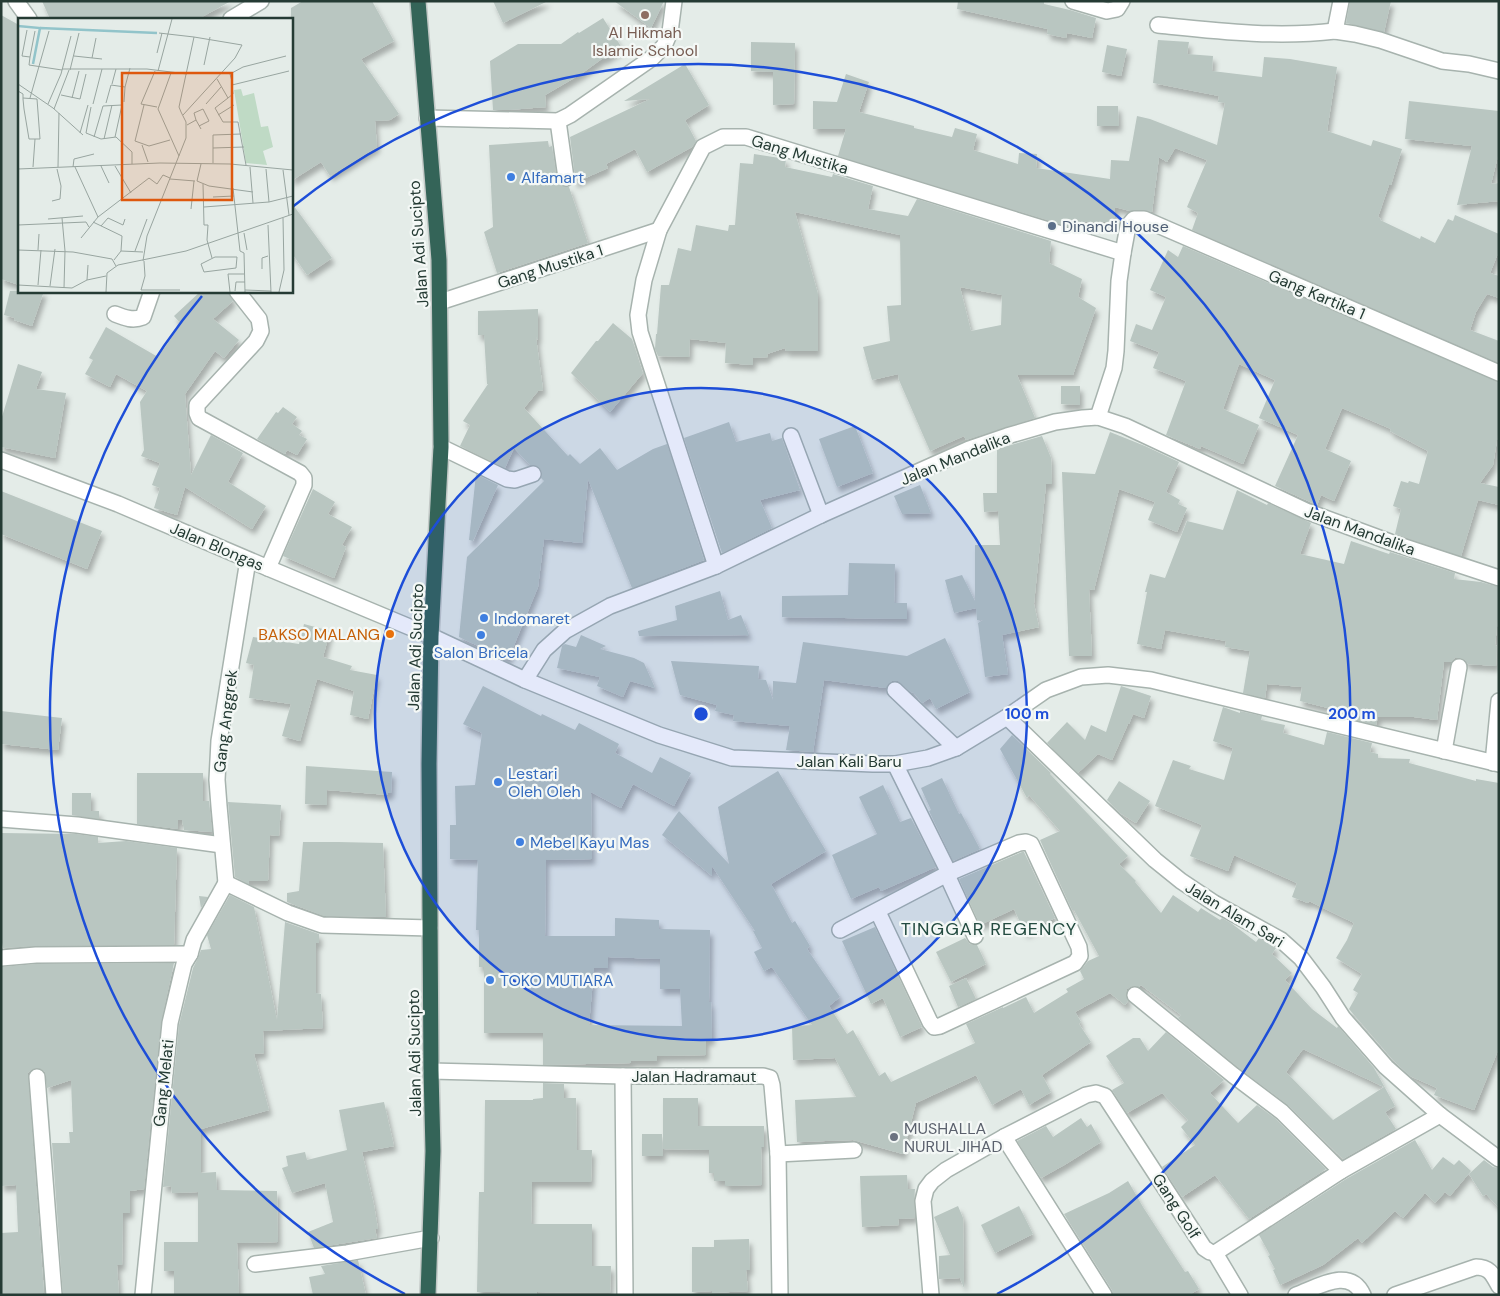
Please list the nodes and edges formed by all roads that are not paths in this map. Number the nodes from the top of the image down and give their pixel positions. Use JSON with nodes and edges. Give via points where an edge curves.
{"nodes":[{"id":1,"x":16,"y":1,"type":"edge"},
{"id":2,"x":261,"y":1,"type":"edge"},
{"id":3,"x":418,"y":1,"type":"edge"},
{"id":4,"x":674,"y":1,"type":"edge"},
{"id":5,"x":1073,"y":1,"type":"edge"},
{"id":6,"x":1122,"y":1,"type":"edge"},
{"id":7,"x":1341,"y":1,"type":"edge"},
{"id":8,"x":28,"y":18,"type":"edge"},
{"id":9,"x":233,"y":18,"type":"edge"},
{"id":10,"x":1158,"y":25,"type":"dead end"},
{"id":11,"x":1335,"y":32,"type":"junction"},
{"id":12,"x":1499,"y":71,"type":"edge"},
{"id":13,"x":427,"y":118,"type":"junction"},
{"id":14,"x":558,"y":121,"type":"junction"},
{"id":15,"x":566,"y":178,"type":"dead end"},
{"id":16,"x":659,"y":230,"type":"junction"},
{"id":17,"x":1123,"y":253,"type":"junction"},
{"id":18,"x":152,"y":292,"type":"edge"},
{"id":19,"x":238,"y":292,"type":"edge"},
{"id":20,"x":440,"y":302,"type":"junction"},
{"id":21,"x":115,"y":314,"type":"dead end"},
{"id":22,"x":1499,"y":373,"type":"edge"},
{"id":23,"x":1098,"y":417,"type":"junction"},
{"id":24,"x":791,"y":436,"type":"dead end"},
{"id":25,"x":441,"y":447,"type":"junction"},
{"id":26,"x":1,"y":460,"type":"edge"},
{"id":27,"x":533,"y":474,"type":"dead end"},
{"id":28,"x":821,"y":515,"type":"junction"},
{"id":29,"x":248,"y":560,"type":"junction"},
{"id":30,"x":716,"y":566,"type":"junction"},
{"id":31,"x":268,"y":568,"type":"junction"},
{"id":32,"x":1499,"y":578,"type":"edge"},
{"id":33,"x":431,"y":636,"type":"junction"},
{"id":34,"x":1459,"y":667,"type":"dead end"},
{"id":35,"x":524,"y":680,"type":"junction"},
{"id":36,"x":895,"y":690,"type":"dead end"},
{"id":37,"x":1499,"y":701,"type":"edge"},
{"id":38,"x":1007,"y":717,"type":"junction"},
{"id":39,"x":956,"y":748,"type":"junction"},
{"id":40,"x":1444,"y":751,"type":"junction"},
{"id":41,"x":1496,"y":763,"type":"edge"},
{"id":42,"x":895,"y":764,"type":"junction"},
{"id":43,"x":1,"y":820,"type":"edge"},
{"id":44,"x":222,"y":845,"type":"junction"},
{"id":45,"x":948,"y":874,"type":"junction"},
{"id":46,"x":226,"y":883,"type":"junction"},
{"id":47,"x":878,"y":912,"type":"junction"},
{"id":48,"x":430,"y":928,"type":"junction"},
{"id":49,"x":840,"y":930,"type":"dead end"},
{"id":50,"x":974,"y":936,"type":"dead end"},
{"id":51,"x":190,"y":954,"type":"junction"},
{"id":52,"x":1,"y":958,"type":"edge"},
{"id":53,"x":1136,"y":995,"type":"dead end"},
{"id":54,"x":431,"y":1071,"type":"junction"},
{"id":55,"x":623,"y":1076,"type":"junction"},
{"id":56,"x":37,"y":1078,"type":"dead end"},
{"id":57,"x":1440,"y":1115,"type":"junction"},
{"id":58,"x":1004,"y":1137,"type":"junction"},
{"id":59,"x":854,"y":1150,"type":"dead end"},
{"id":60,"x":778,"y":1154,"type":"junction"},
{"id":61,"x":1499,"y":1159,"type":"edge"},
{"id":62,"x":1341,"y":1171,"type":"junction"},
{"id":63,"x":431,"y":1238,"type":"junction"},
{"id":64,"x":1215,"y":1253,"type":"junction"},
{"id":65,"x":255,"y":1264,"type":"dead end"},
{"id":66,"x":1499,"y":1286,"type":"edge"},
{"id":67,"x":54,"y":1295,"type":"edge"},
{"id":68,"x":143,"y":1295,"type":"edge"},
{"id":69,"x":428,"y":1295,"type":"edge"},
{"id":70,"x":625,"y":1295,"type":"edge"},
{"id":71,"x":780,"y":1295,"type":"edge"},
{"id":72,"x":931,"y":1295,"type":"edge"},
{"id":73,"x":1104,"y":1295,"type":"edge"},
{"id":74,"x":1240,"y":1295,"type":"edge"},
{"id":75,"x":1296,"y":1295,"type":"edge"},
{"id":76,"x":1363,"y":1295,"type":"edge"},
{"id":77,"x":1395,"y":1295,"type":"edge"}],
"edges":[{"from":1,"to":8,"type":"street"},
{"from":2,"to":9,"type":"street"},
{"from":3,"to":13,"type":"highway","name":"Jalan Adi Sucipto"},
{"from":4,"to":14,"type":"street","via":[[670,32],[664,46],[652,58]]},
{"from":5,"to":6,"type":"street","via":[[1107,11],[1117,9]]},
{"from":7,"to":11,"type":"street"},
{"from":10,"to":11,"type":"street","via":[[1237,33],[1306,35]]},
{"from":11,"to":12,"type":"street","via":[[1374,38],[1442,61]]},
{"from":13,"to":14,"type":"street"},
{"from":13,"to":20,"type":"highway","name":"Jalan Adi Sucipto"},
{"from":14,"to":15,"type":"street"},
{"from":16,"to":17,"type":"street","name":"Gang Mustika","via":[[703,146],[723,137],[746,137]]},
{"from":16,"to":20,"type":"street","name":"Gang Mustika 1"},
{"from":16,"to":30,"type":"street","name":"Gang Mustika","via":[[644,280],[638,315],[640,332]]},
{"from":17,"to":22,"type":"street","name":"Gang Kartika 1","via":[[1128,226],[1134,219],[1144,219]]},
{"from":17,"to":23,"type":"street","via":[[1114,368]]},
{"from":18,"to":21,"type":"street","via":[[143,318],[128,319]]},
{"from":19,"to":31,"type":"street","via":[[259,319],[261,331],[256,342],[197,405],[196,410],[200,418],[304,478],[304,485]]},
{"from":20,"to":25,"type":"highway","name":"Jalan Adi Sucipto"},
{"from":23,"to":28,"type":"street","name":"Jalan Mandalika","via":[[1055,422],[976,446]]},
{"from":23,"to":32,"type":"street","name":"Jalan Mandalika","via":[[1125,426],[1306,511]]},
{"from":24,"to":28,"type":"street"},
{"from":25,"to":27,"type":"street","via":[[506,479],[515,480]]},
{"from":25,"to":33,"type":"highway","name":"Jalan Adi Sucipto"},
{"from":26,"to":29,"type":"street","name":"Jalan Blongas","via":[[118,504]]},
{"from":28,"to":30,"type":"street","name":"Jalan Mandalika"},
{"from":29,"to":31,"type":"street","name":"Jalan Blongas"},
{"from":29,"to":44,"type":"street","name":"Gang Anggrek","via":[[219,741]]},
{"from":30,"to":35,"type":"street","name":"Jalan Mandalika","via":[[610,606],[565,631],[544,650]]},
{"from":31,"to":33,"type":"street","name":"Jalan Blongas"},
{"from":33,"to":35,"type":"street","name":"Jalan Kali Baru"},
{"from":33,"to":48,"type":"highway","name":"Jalan Adi Sucipto"},
{"from":34,"to":40,"type":"street"},
{"from":35,"to":42,"type":"street","name":"Jalan Kali Baru","via":[[659,735],[732,758]]},
{"from":36,"to":39,"type":"street"},
{"from":37,"to":41,"type":"street"},
{"from":38,"to":39,"type":"street","name":"Jalan Kali Baru"},
{"from":38,"to":40,"type":"street","name":"Jalan Kali Baru","via":[[1060,684],[1081,677],[1108,675],[1151,680]]},
{"from":38,"to":57,"type":"street","name":"Jalan Alam Sari","via":[[1155,860],[1214,903],[1281,940],[1302,958],[1343,1018],[1386,1067]]},
{"from":39,"to":42,"type":"street","name":"Jalan Kali Baru","via":[[928,758]]},
{"from":40,"to":41,"type":"street","name":"Jalan Kali Baru"},
{"from":42,"to":45,"type":"street"},
{"from":43,"to":44,"type":"street","via":[[77,825]]},
{"from":44,"to":46,"type":"street","name":"Gang Anggrek"},
{"from":45,"to":47,"type":"street"},
{"from":45,"to":47,"type":"street","via":[[1019,843],[1031,844],[1079,947],[1080,956],[1075,963],[934,1027]]},
{"from":45,"to":50,"type":"street"},
{"from":46,"to":48,"type":"street","via":[[288,913],[322,925]]},
{"from":46,"to":51,"type":"street","name":"Gang Melati","via":[[194,940]]},
{"from":47,"to":49,"type":"street"},
{"from":48,"to":54,"type":"highway","name":"Jalan Adi Sucipto"},
{"from":51,"to":52,"type":"street"},
{"from":51,"to":68,"type":"street","name":"Gang Melati","via":[[184,964],[170,1023]]},
{"from":53,"to":62,"type":"street","via":[[1282,1112]]},
{"from":54,"to":55,"type":"street","name":"Jalan Hadramaut"},
{"from":54,"to":63,"type":"highway","name":"Jalan Adi Sucipto"},
{"from":55,"to":60,"type":"street","name":"Jalan Hadramaut","via":[[770,1078]]},
{"from":55,"to":70,"type":"street"},
{"from":56,"to":67,"type":"street"},
{"from":57,"to":61,"type":"street","name":"Jalan Alam Sari"},
{"from":57,"to":62,"type":"street","name":"Gang Golf"},
{"from":58,"to":64,"type":"street","name":"Gang Golf","via":[[1086,1095],[1096,1093],[1105,1096],[1204,1248]]},
{"from":58,"to":72,"type":"street","name":"Gang Golf","via":[[946,1170],[926,1189],[923,1201]]},
{"from":58,"to":73,"type":"street"},
{"from":59,"to":60,"type":"street"},
{"from":60,"to":71,"type":"street","name":"Jalan Hadramaut"},
{"from":62,"to":64,"type":"street","name":"Gang Golf"},
{"from":63,"to":65,"type":"street","via":[[347,1253]]},
{"from":63,"to":69,"type":"highway","name":"Jalan Adi Sucipto"},
{"from":64,"to":74,"type":"street"},
{"from":66,"to":77,"type":"street","via":[[1490,1271],[1476,1267]]},
{"from":75,"to":76,"type":"street","via":[[1345,1279],[1353,1282]]}]}
